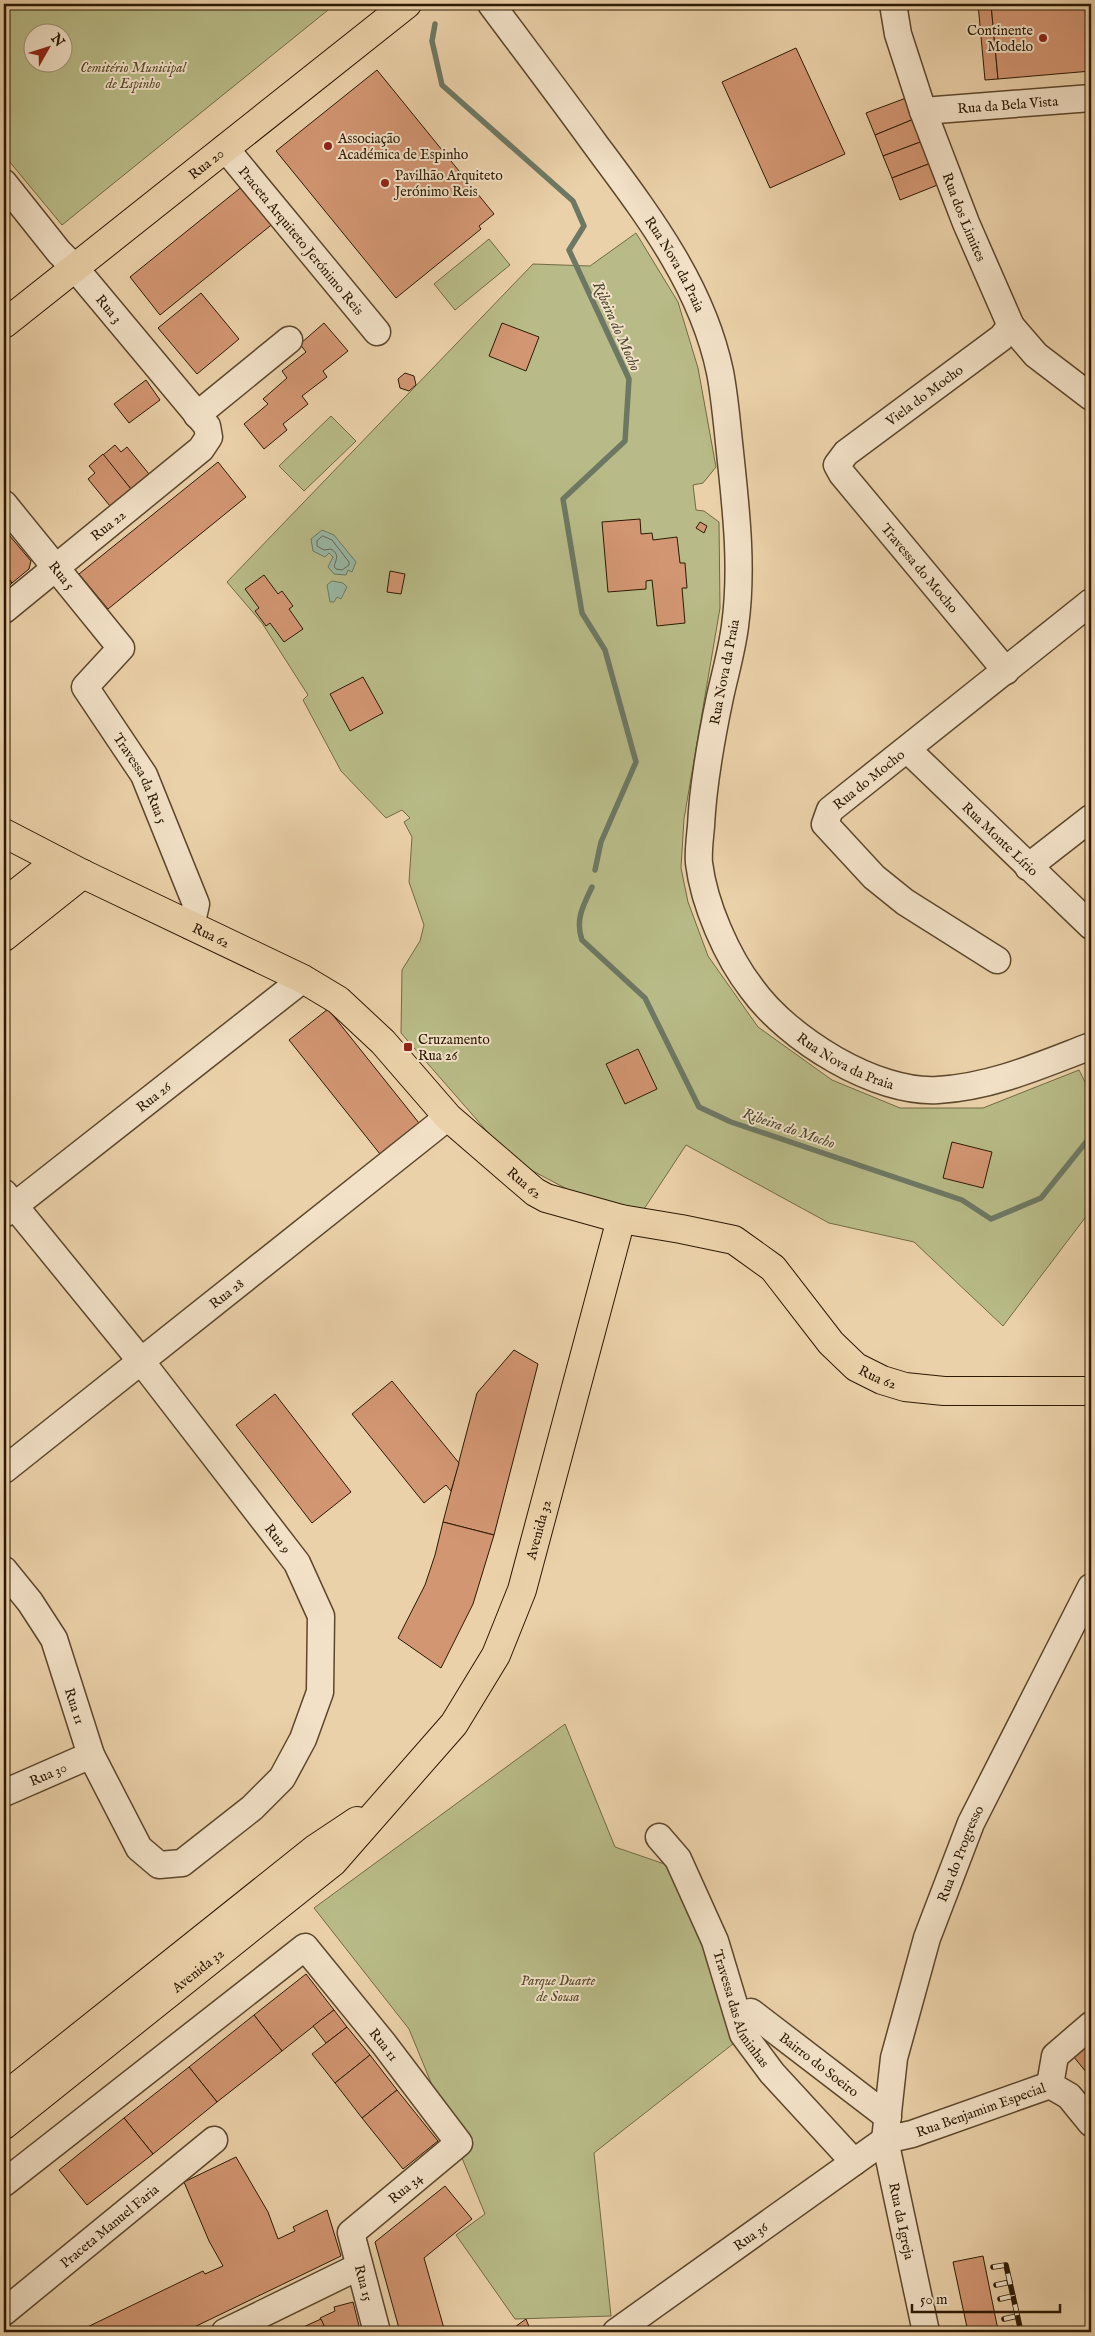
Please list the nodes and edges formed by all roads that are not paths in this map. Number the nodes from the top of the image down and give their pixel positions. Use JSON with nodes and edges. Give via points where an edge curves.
{"nodes":[{"id":1,"x":407,"y":4,"type":"edge"},
{"id":2,"x":491,"y":4,"type":"edge"},
{"id":3,"x":893,"y":4,"type":"edge"},
{"id":4,"x":1091,"y":98,"type":"edge"},
{"id":5,"x":923,"y":111,"type":"junction"},
{"id":6,"x":225,"y":148,"type":"junction"},
{"id":7,"x":4,"y":183,"type":"edge"},
{"id":8,"x":75,"y":268,"type":"junction"},
{"id":9,"x":4,"y":324,"type":"edge"},
{"id":10,"x":1011,"y":326,"type":"junction"},
{"id":11,"x":377,"y":332,"type":"dead end"},
{"id":12,"x":288,"y":340,"type":"dead end"},
{"id":13,"x":1091,"y":397,"type":"edge"},
{"id":14,"x":203,"y":426,"type":"junction"},
{"id":15,"x":837,"y":465,"type":"joint"},
{"id":16,"x":4,"y":504,"type":"edge"},
{"id":17,"x":56,"y":567,"type":"junction"},
{"id":18,"x":1091,"y":602,"type":"edge"},
{"id":19,"x":4,"y":610,"type":"edge"},
{"id":20,"x":121,"y":648,"type":"joint"},
{"id":21,"x":1006,"y":671,"type":"junction"},
{"id":22,"x":908,"y":750,"type":"junction"},
{"id":23,"x":1091,"y":818,"type":"edge"},
{"id":24,"x":4,"y":833,"type":"edge"},
{"id":25,"x":57,"y":861,"type":"junction"},
{"id":26,"x":1028,"y":868,"type":"junction"},
{"id":27,"x":83,"y":874,"type":"junction"},
{"id":28,"x":4,"y":903,"type":"edge"},
{"id":29,"x":191,"y":926,"type":"junction"},
{"id":30,"x":1091,"y":926,"type":"edge"},
{"id":31,"x":4,"y":937,"type":"edge"},
{"id":32,"x":997,"y":960,"type":"dead end"},
{"id":33,"x":303,"y":979,"type":"junction"},
{"id":34,"x":1091,"y":1046,"type":"edge"},
{"id":35,"x":448,"y":1117,"type":"junction"},
{"id":36,"x":7,"y":1204,"type":"edge"},
{"id":37,"x":621,"y":1219,"type":"junction"},
{"id":38,"x":141,"y":1361,"type":"junction"},
{"id":39,"x":1091,"y":1391,"type":"edge"},
{"id":40,"x":4,"y":1470,"type":"edge"},
{"id":41,"x":4,"y":1570,"type":"edge"},
{"id":42,"x":1091,"y":1587,"type":"edge"},
{"id":43,"x":91,"y":1755,"type":"junction"},
{"id":44,"x":4,"y":1793,"type":"edge"},
{"id":45,"x":381,"y":1806,"type":"junction"},
{"id":46,"x":659,"y":1837,"type":"dead end"},
{"id":47,"x":140,"y":1848,"type":"joint"},
{"id":48,"x":751,"y":2012,"type":"dead end"},
{"id":49,"x":1091,"y":2026,"type":"edge"},
{"id":50,"x":1050,"y":2085,"type":"junction"},
{"id":51,"x":4,"y":2097,"type":"edge"},
{"id":52,"x":1091,"y":2123,"type":"edge"},
{"id":53,"x":4,"y":2125,"type":"edge"},
{"id":54,"x":886,"y":2128,"type":"junction"},
{"id":55,"x":214,"y":2140,"type":"dead end"},
{"id":56,"x":459,"y":2143,"type":"joint"},
{"id":57,"x":854,"y":2162,"type":"junction"},
{"id":58,"x":4,"y":2184,"type":"edge"},
{"id":59,"x":351,"y":2233,"type":"joint"},
{"id":60,"x":358,"y":2267,"type":"junction"},
{"id":61,"x":4,"y":2312,"type":"edge"},
{"id":62,"x":224,"y":2332,"type":"edge"},
{"id":63,"x":377,"y":2332,"type":"edge"},
{"id":64,"x":616,"y":2332,"type":"edge"},
{"id":65,"x":926,"y":2332,"type":"edge"}],
"edges":[{"from":1,"to":6,"type":"main road","name":"Rua 20"},
{"from":2,"to":34,"type":"street","name":"Rua Nova da Praia","via":[[665,241],[687,279],[706,325],[719,371],[736,502],[738,564],[735,626],[710,752],[698,861],[725,944],[752,990],[783,1022],[854,1070],[889,1084],[934,1090],[991,1083]]},
{"from":3,"to":5,"type":"street","name":"Rua dos Limites","via":[[898,34]]},
{"from":4,"to":5,"type":"street","name":"Rua da Bela Vista"},
{"from":5,"to":10,"type":"street","name":"Rua dos Limites","via":[[966,223]]},
{"from":6,"to":8,"type":"main road","name":"Rua 20"},
{"from":6,"to":11,"type":"street","name":"Praceta Arquiteto Jerónimo Reis"},
{"from":7,"to":8,"type":"street","name":"Rua 3"},
{"from":8,"to":9,"type":"main road","name":"Rua 20"},
{"from":8,"to":14,"type":"street","name":"Rua 3"},
{"from":10,"to":13,"type":"street","name":"Rua dos Limites","via":[[1036,355]]},
{"from":10,"to":15,"type":"street","name":"Viela do Mocho","via":[[1000,338],[846,452]]},
{"from":12,"to":14,"type":"street","name":"Rua 22"},
{"from":14,"to":17,"type":"street","name":"Rua 22","via":[[201,449]]},
{"from":15,"to":21,"type":"street","name":"Travessa do Mocho"},
{"from":16,"to":17,"type":"street","name":"Rua 5"},
{"from":17,"to":19,"type":"street","name":"Rua 22"},
{"from":17,"to":20,"type":"street","name":"Rua 5"},
{"from":18,"to":21,"type":"street","name":"Rua do Mocho"},
{"from":20,"to":29,"type":"street","name":"Travessa da Rua 5","via":[[85,687],[144,775],[196,904]]},
{"from":21,"to":22,"type":"street","name":"Rua do Mocho"},
{"from":22,"to":26,"type":"street","name":"Rua Monte Lírio"},
{"from":22,"to":32,"type":"street","name":"Rua do Mocho","via":[[830,810],[825,824],[874,877],[904,902]]},
{"from":23,"to":26,"type":"street"},
{"from":24,"to":25,"type":"main road","name":"Rua 62"},
{"from":25,"to":27,"type":"main road","name":"Rua 62"},
{"from":25,"to":28,"type":"main road"},
{"from":26,"to":30,"type":"street","name":"Rua Monte Lírio"},
{"from":27,"to":29,"type":"main road","name":"Rua 62"},
{"from":27,"to":31,"type":"main road"},
{"from":29,"to":33,"type":"main road","name":"Rua 62"},
{"from":33,"to":35,"type":"main road","name":"Rua 62","via":[[338,1000],[383,1042]]},
{"from":33,"to":36,"type":"street","name":"Rua 26"},
{"from":35,"to":37,"type":"main road","name":"Rua 62","via":[[535,1192]]},
{"from":35,"to":38,"type":"street","name":"Rua 28"},
{"from":36,"to":38,"type":"street","name":"Rua 9"},
{"from":37,"to":39,"type":"main road","name":"Rua 62","via":[[734,1240],[773,1268],[831,1343],[856,1367],[882,1380],[904,1387],[944,1391]]},
{"from":37,"to":45,"type":"main road","name":"Avenida 32","via":[[522,1590],[496,1655],[454,1724]]},
{"from":38,"to":40,"type":"street","name":"Rua 28"},
{"from":38,"to":47,"type":"street","name":"Rua 9","via":[[298,1563],[321,1616],[320,1692],[303,1739],[282,1778],[252,1808],[182,1864],[159,1865]]},
{"from":41,"to":43,"type":"street","name":"Rua 11","via":[[54,1638]]},
{"from":42,"to":54,"type":"street","name":"Rua do Progresso","via":[[972,1823],[926,1938],[894,2058]]},
{"from":43,"to":44,"type":"street","name":"Rua 30"},
{"from":43,"to":47,"type":"street","name":"Rua 11"},
{"from":45,"to":51,"type":"main road","name":"Avenida 32","via":[[315,1849]]},
{"from":45,"to":53,"type":"main road","name":"Avenida 32","via":[[333,1862]]},
{"from":46,"to":57,"type":"street","name":"Travessa das Alminhas","via":[[678,1859],[715,1941],[743,2034],[772,2073]]},
{"from":48,"to":54,"type":"street","name":"Bairro do Soeiro"},
{"from":49,"to":50,"type":"street","via":[[1056,2056]]},
{"from":50,"to":52,"type":"street","name":"Rua Benjamim Especial","via":[[1069,2096]]},
{"from":50,"to":54,"type":"street","name":"Rua Benjamim Especial","via":[[912,2134]]},
{"from":54,"to":57,"type":"street","name":"Rua 36"},
{"from":54,"to":65,"type":"street","name":"Rua da Igreja"},
{"from":55,"to":61,"type":"street","name":"Praceta Manuel Faria"},
{"from":56,"to":58,"type":"street","name":"Rua 11","via":[[305,1947]]},
{"from":56,"to":59,"type":"street","name":"Rua 34"},
{"from":57,"to":64,"type":"street","name":"Rua 36"},
{"from":59,"to":60,"type":"street","name":"Rua 15"},
{"from":60,"to":62,"type":"street"},
{"from":60,"to":63,"type":"street","name":"Rua 15"}]}
